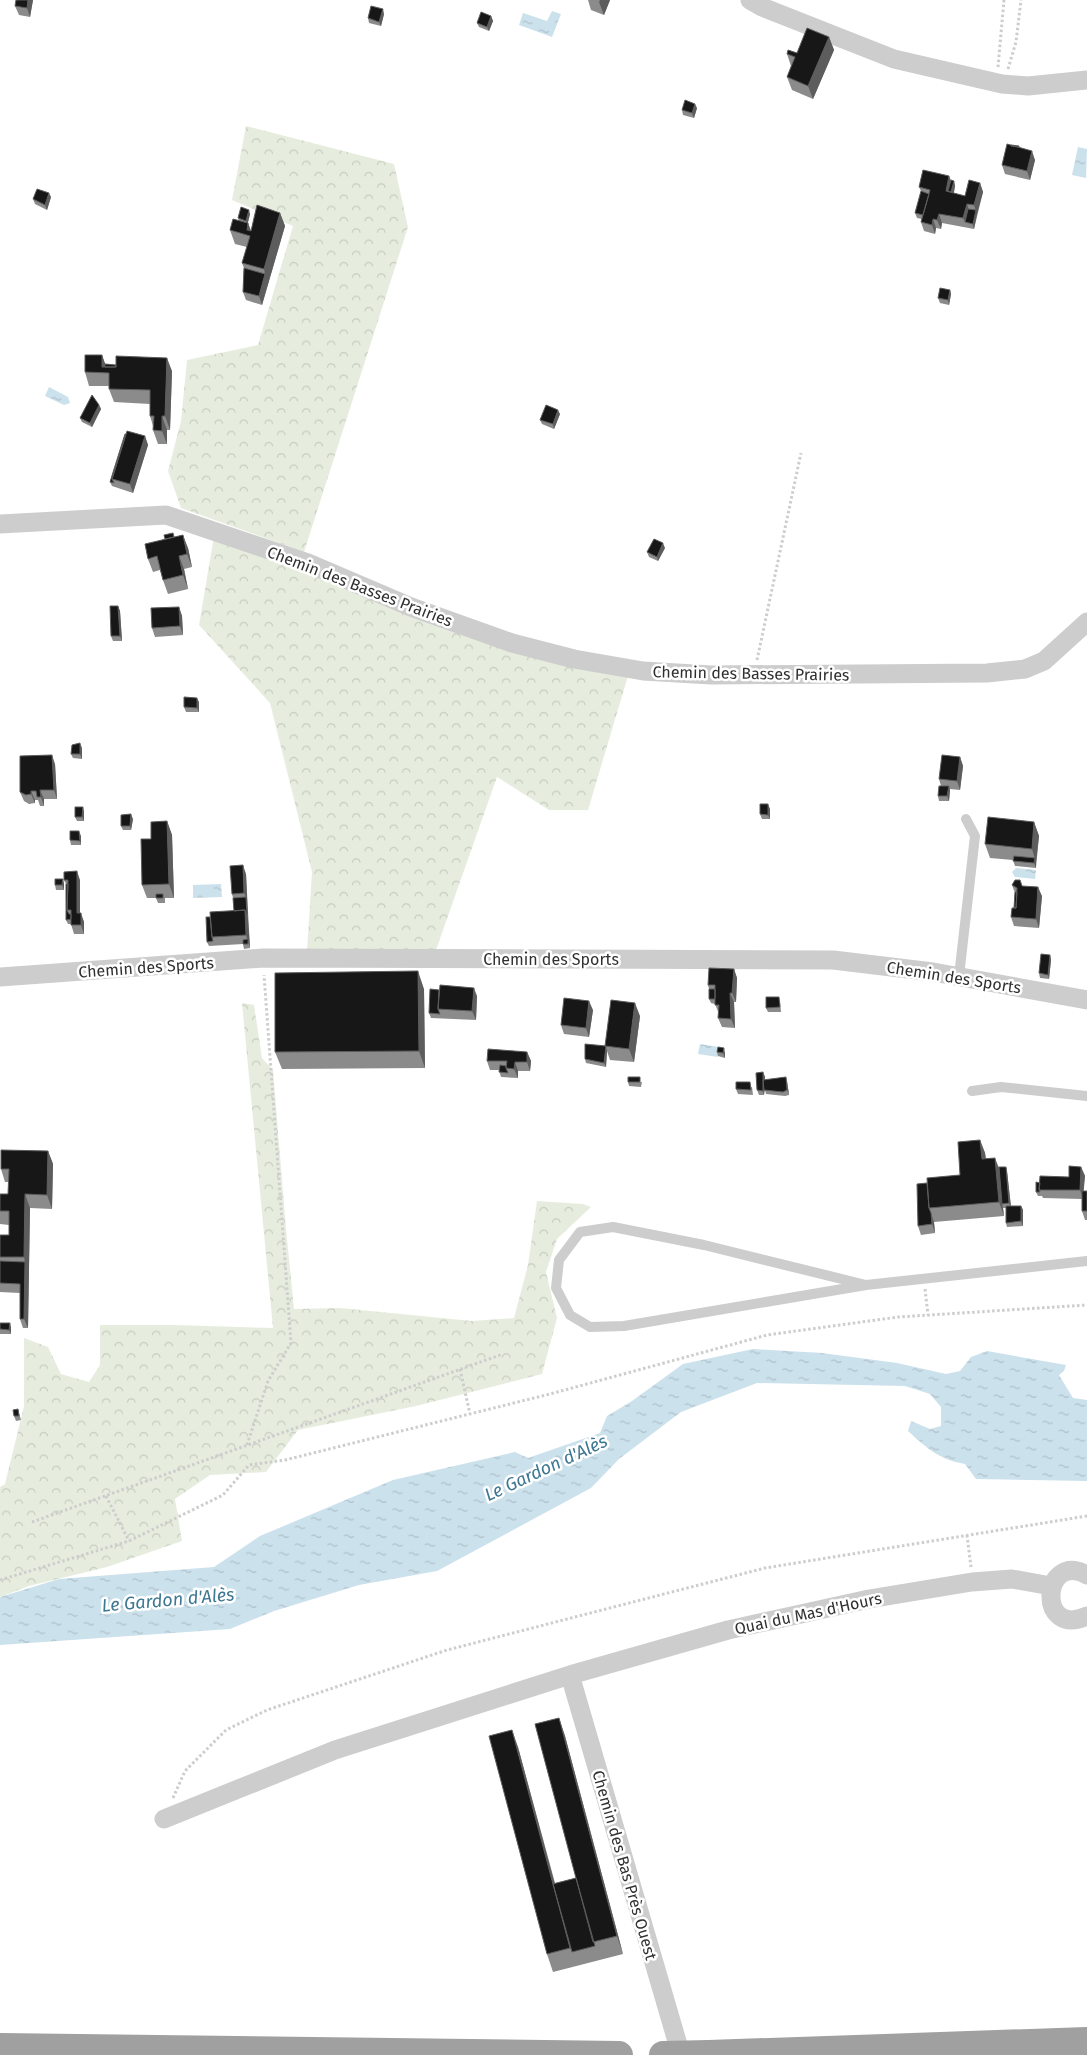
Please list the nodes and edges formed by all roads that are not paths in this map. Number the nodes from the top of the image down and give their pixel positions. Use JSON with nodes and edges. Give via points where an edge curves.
{"nodes":[{"id":1,"x":750,"y":0,"type":"edge"},
{"id":2,"x":1087,"y":80,"type":"edge"},
{"id":3,"x":0,"y":524,"type":"edge"},
{"id":4,"x":1087,"y":622,"type":"edge"},
{"id":5,"x":966,"y":819,"type":"dead end"},
{"id":6,"x":959,"y":976,"type":"junction"},
{"id":7,"x":6,"y":977,"type":"edge"},
{"id":8,"x":1087,"y":1000,"type":"edge"},
{"id":9,"x":972,"y":1091,"type":"dead end"},
{"id":10,"x":1087,"y":1096,"type":"edge"},
{"id":11,"x":1087,"y":1261,"type":"edge"},
{"id":12,"x":866,"y":1286,"type":"junction"},
{"id":13,"x":1087,"y":1575,"type":"edge"},
{"id":14,"x":1051,"y":1586,"type":"junction"},
{"id":15,"x":1087,"y":1616,"type":"edge"},
{"id":16,"x":570,"y":1675,"type":"junction"},
{"id":17,"x":164,"y":1819,"type":"road end"},
{"id":18,"x":1087,"y":2042,"type":"edge"},
{"id":19,"x":0,"y":2047,"type":"edge"},
{"id":20,"x":709,"y":2054,"type":"edge"},
{"id":21,"x":619,"y":2055,"type":"edge"},
{"id":22,"x":663,"y":2055,"type":"edge"},
{"id":23,"x":681,"y":2055,"type":"edge"}],
"edges":[{"from":1,"to":2,"type":"street","via":[[894,59],[1001,84],[1028,86]]},
{"from":3,"to":4,"type":"street","name":"Chemin des Basses Prairies","via":[[166,515],[308,563],[411,607],[512,643],[574,659],[643,671],[754,675],[987,673],[1025,669],[1044,661]]},
{"from":5,"to":6,"type":"lane","via":[[975,836]]},
{"from":6,"to":7,"type":"street","name":"Chemin des Sports","via":[[832,960],[263,958]]},
{"from":6,"to":8,"type":"street","name":"Chemin des Sports"},
{"from":9,"to":10,"type":"lane","via":[[1001,1087]]},
{"from":11,"to":12,"type":"lane"},
{"from":12,"to":12,"type":"lane","via":[[624,1326],[590,1327],[570,1315],[556,1288],[559,1260],[580,1232],[613,1226],[704,1245]]},
{"from":13,"to":14,"type":"street","via":[[1068,1572]]},
{"from":14,"to":15,"type":"street","via":[[1050,1602],[1058,1615],[1073,1620]]},
{"from":14,"to":16,"type":"street","name":"Quai du Mas d'Hours","via":[[1012,1579],[972,1582],[869,1599],[728,1630]]},
{"from":16,"to":17,"type":"street","name":"Quai du Mas d'Hours","via":[[335,1750]]},
{"from":16,"to":23,"type":"street","name":"Chemin des Bas Près Ouest"},
{"from":18,"to":20,"type":"highway"},
{"from":19,"to":21,"type":"highway"},
{"from":20,"to":22,"type":"highway","bridge":true}]}
